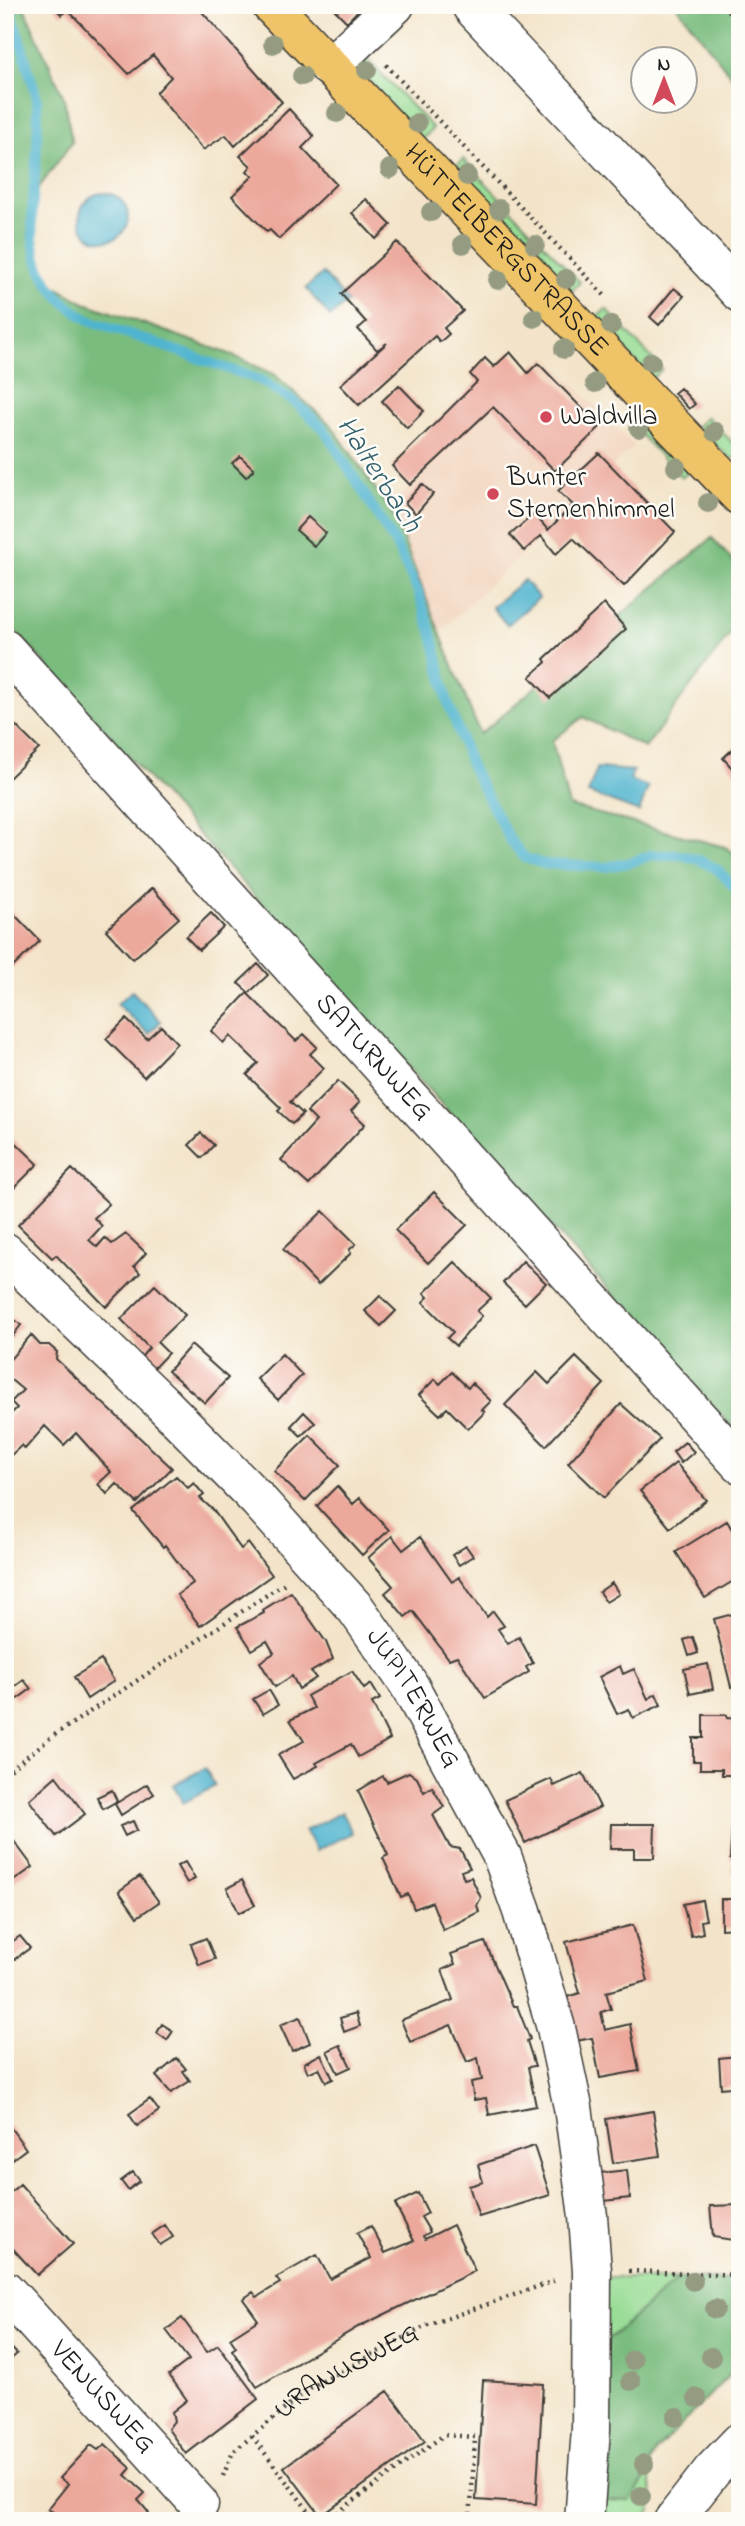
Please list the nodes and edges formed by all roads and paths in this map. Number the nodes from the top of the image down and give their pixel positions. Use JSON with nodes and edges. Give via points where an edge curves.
{"nodes":[{"id":1,"x":271,"y":5,"type":"edge"},
{"id":2,"x":395,"y":5,"type":"edge"},
{"id":3,"x":472,"y":5,"type":"edge"},
{"id":4,"x":723,"y":5,"type":"edge"},
{"id":5,"x":740,"y":24,"type":"edge"},
{"id":6,"x":384,"y":64,"type":"dead end"},
{"id":7,"x":329,"y":66,"type":"junction"},
{"id":8,"x":740,"y":293,"type":"edge"},
{"id":9,"x":615,"y":306,"type":"dead end"},
{"id":10,"x":738,"y":491,"type":"edge"},
{"id":11,"x":5,"y":649,"type":"edge"},
{"id":12,"x":5,"y":1252,"type":"edge"},
{"id":13,"x":740,"y":1464,"type":"edge"},
{"id":14,"x":316,"y":1562,"type":"junction"},
{"id":15,"x":5,"y":1774,"type":"edge"},
{"id":16,"x":637,"y":2271,"type":"dead end"},
{"id":17,"x":740,"y":2275,"type":"edge"},
{"id":18,"x":551,"y":2282,"type":"dead end"},
{"id":19,"x":5,"y":2290,"type":"edge"},
{"id":20,"x":252,"y":2436,"type":"junction"},
{"id":21,"x":740,"y":2442,"type":"edge"},
{"id":22,"x":202,"y":2503,"type":"edge"},
{"id":23,"x":316,"y":2521,"type":"edge"},
{"id":24,"x":326,"y":2521,"type":"edge"},
{"id":25,"x":470,"y":2521,"type":"edge"},
{"id":26,"x":584,"y":2521,"type":"edge"},
{"id":27,"x":673,"y":2521,"type":"edge"}],
"edges":[{"from":1,"to":7,"type":"main road","name":"HÜTTELBERGSTRASSE"},
{"from":2,"to":7,"type":"street"},
{"from":3,"to":8,"type":"street"},
{"from":4,"to":5,"type":"path"},
{"from":6,"to":9,"type":"path"},
{"from":7,"to":10,"type":"main road","name":"HÜTTELBERGSTRASSE"},
{"from":11,"to":13,"type":"street","name":"SATURNWEG"},
{"from":12,"to":14,"type":"street","name":"JUPITERWEG","via":[[162,1403]]},
{"from":14,"to":15,"type":"path","via":[[50,1738]]},
{"from":14,"to":26,"type":"street","name":"JUPITERWEG","via":[[408,1683],[502,1856],[523,1911],[556,2028],[579,2146],[592,2271],[591,2429]]},
{"from":16,"to":17,"type":"path"},
{"from":18,"to":20,"type":"path","name":"URANUSWEG","via":[[458,2313],[391,2343],[310,2388]]},
{"from":19,"to":22,"type":"street","name":"VENUSWEG"},
{"from":20,"to":22,"type":"path","name":"URANUSWEG","via":[[233,2452]]},
{"from":20,"to":23,"type":"path"},
{"from":21,"to":27,"type":"street"},
{"from":24,"to":25,"type":"path","via":[[444,2435],[475,2437]]}]}
